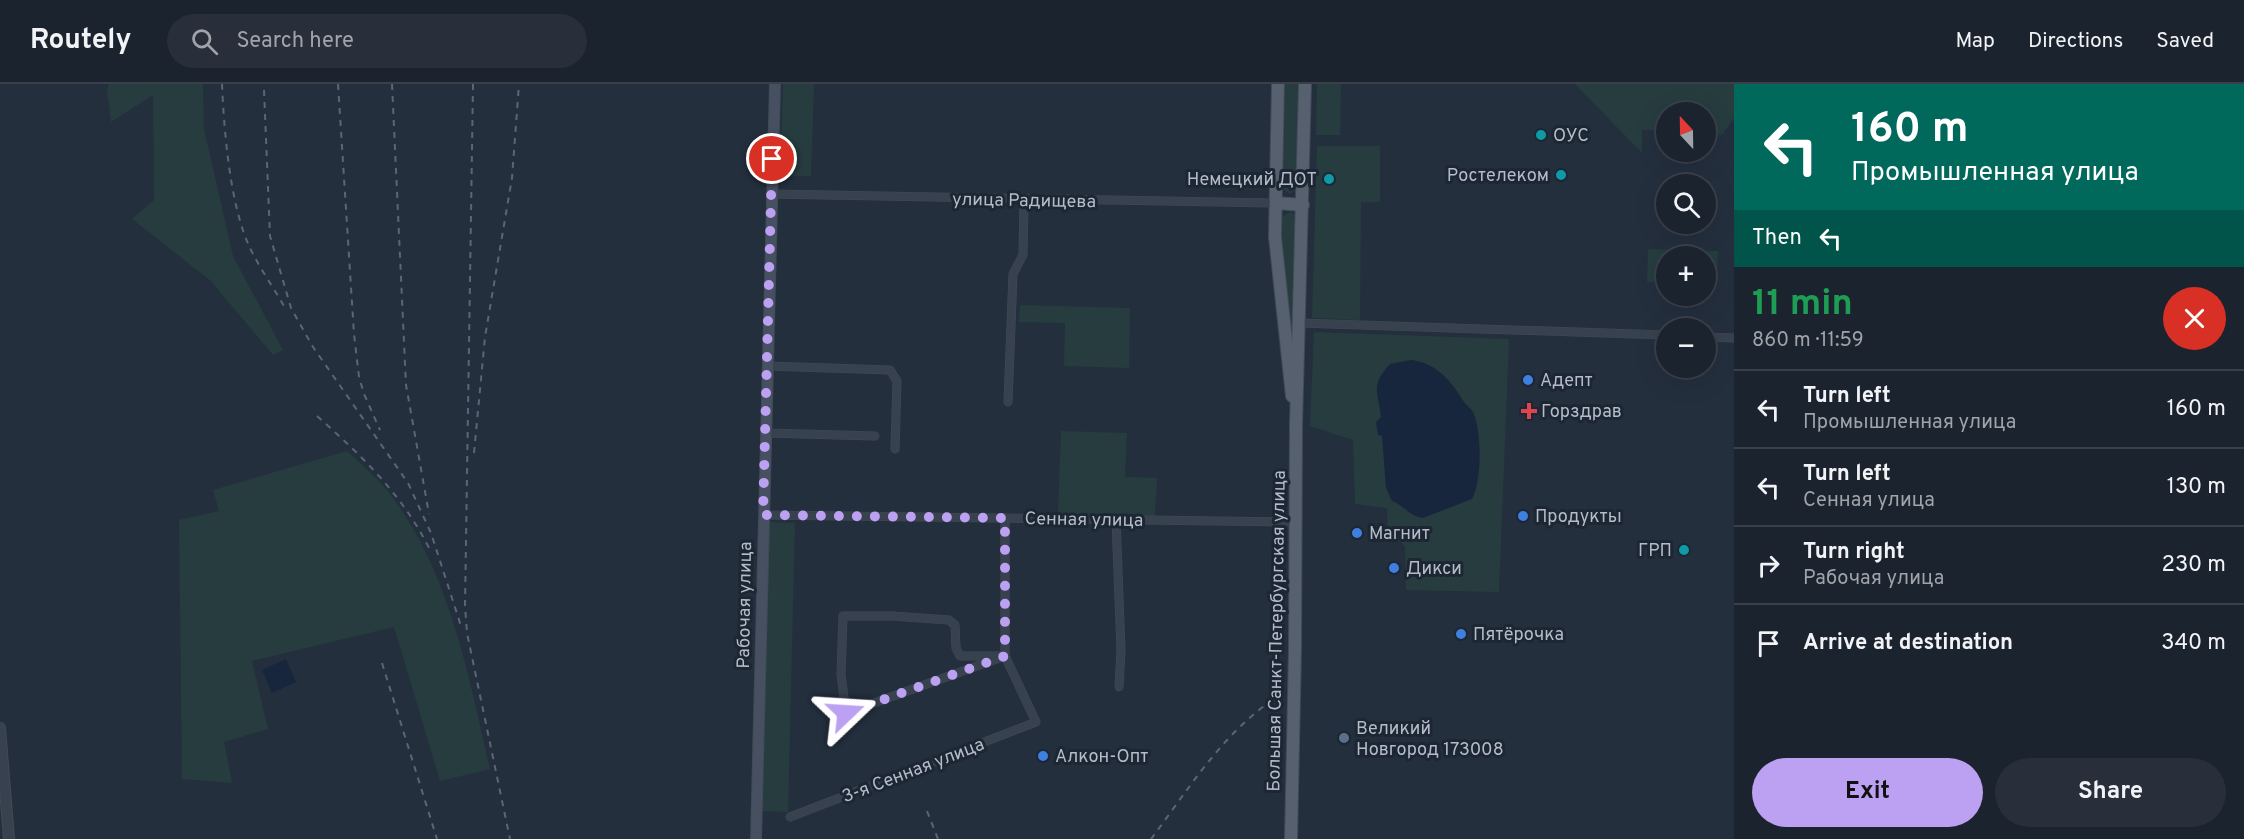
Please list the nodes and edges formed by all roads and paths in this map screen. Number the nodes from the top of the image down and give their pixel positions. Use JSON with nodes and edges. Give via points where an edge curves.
{"nodes":[{"id":1,"x":775,"y":84,"type":"edge"},
{"id":2,"x":1278,"y":84,"type":"edge"},
{"id":3,"x":1305,"y":84,"type":"edge"},
{"id":4,"x":771,"y":194,"type":"junction"},
{"id":5,"x":1024,"y":200,"type":"junction"},
{"id":6,"x":1276,"y":203,"type":"junction"},
{"id":7,"x":1303,"y":205,"type":"junction"},
{"id":8,"x":1300,"y":323,"type":"junction"},
{"id":9,"x":1656,"y":335,"type":"edge"},
{"id":10,"x":1716,"y":337,"type":"edge"},
{"id":11,"x":1734,"y":338,"type":"edge"},
{"id":12,"x":766,"y":366,"type":"junction"},
{"id":13,"x":1008,"y":402,"type":"dead end"},
{"id":14,"x":1296,"y":424,"type":"junction"},
{"id":15,"x":765,"y":433,"type":"junction"},
{"id":16,"x":875,"y":436,"type":"dead end"},
{"id":17,"x":895,"y":449,"type":"dead end"},
{"id":18,"x":763,"y":515,"type":"junction"},
{"id":19,"x":1005,"y":518,"type":"junction"},
{"id":20,"x":1116,"y":520,"type":"junction"},
{"id":21,"x":1297,"y":522,"type":"junction"},
{"id":22,"x":1005,"y":656,"type":"junction"},
{"id":23,"x":1119,"y":687,"type":"dead end"},
{"id":24,"x":0,"y":728,"type":"edge"},
{"id":25,"x":790,"y":817,"type":"dead end"},
{"id":26,"x":9,"y":839,"type":"edge"},
{"id":27,"x":756,"y":839,"type":"edge"},
{"id":28,"x":1291,"y":839,"type":"edge"}],
"edges":[{"from":1,"to":4,"type":"main road","name":"Рабочая улица"},
{"from":2,"to":6,"type":"main road","name":"Большая Санкт-Петербургская улица"},
{"from":3,"to":7,"type":"main road","name":"Большая Санкт-Петербургская улица"},
{"from":4,"to":5,"type":"street","name":"улица Радищева"},
{"from":4,"to":12,"type":"main road","name":"Рабочая улица"},
{"from":5,"to":6,"type":"street","name":"улица Радищева"},
{"from":5,"to":13,"type":"street","via":[[1023,255],[1013,274]]},
{"from":6,"to":7,"type":"main road"},
{"from":6,"to":14,"type":"main road","name":"Большая Санкт-Петербургская улица","via":[[1275,237]]},
{"from":7,"to":8,"type":"main road","name":"Большая Санкт-Петербургская улица"},
{"from":8,"to":9,"type":"street"},
{"from":8,"to":14,"type":"main road","name":"Большая Санкт-Петербургская улица"},
{"from":10,"to":11,"type":"street"},
{"from":12,"to":15,"type":"main road","name":"Рабочая улица"},
{"from":12,"to":17,"type":"street","via":[[890,370],[897,381]]},
{"from":14,"to":21,"type":"main road","name":"Большая Санкт-Петербургская улица"},
{"from":15,"to":16,"type":"street"},
{"from":15,"to":18,"type":"main road","name":"Рабочая улица"},
{"from":18,"to":19,"type":"street","name":"Сенная улица"},
{"from":18,"to":27,"type":"main road","name":"Рабочая улица"},
{"from":19,"to":20,"type":"street","name":"Сенная улица"},
{"from":19,"to":22,"type":"street"},
{"from":20,"to":21,"type":"street","name":"Сенная улица"},
{"from":20,"to":23,"type":"street"},
{"from":21,"to":28,"type":"main road","name":"Большая Санкт-Петербургская улица"},
{"from":22,"to":22,"type":"street","via":[[960,656],[955,625],[949,620],[843,616],[841,675],[846,713]]},
{"from":22,"to":25,"type":"street","name":"3-я Сенная улица","via":[[1036,722]]},
{"from":24,"to":26,"type":"street"}]}
